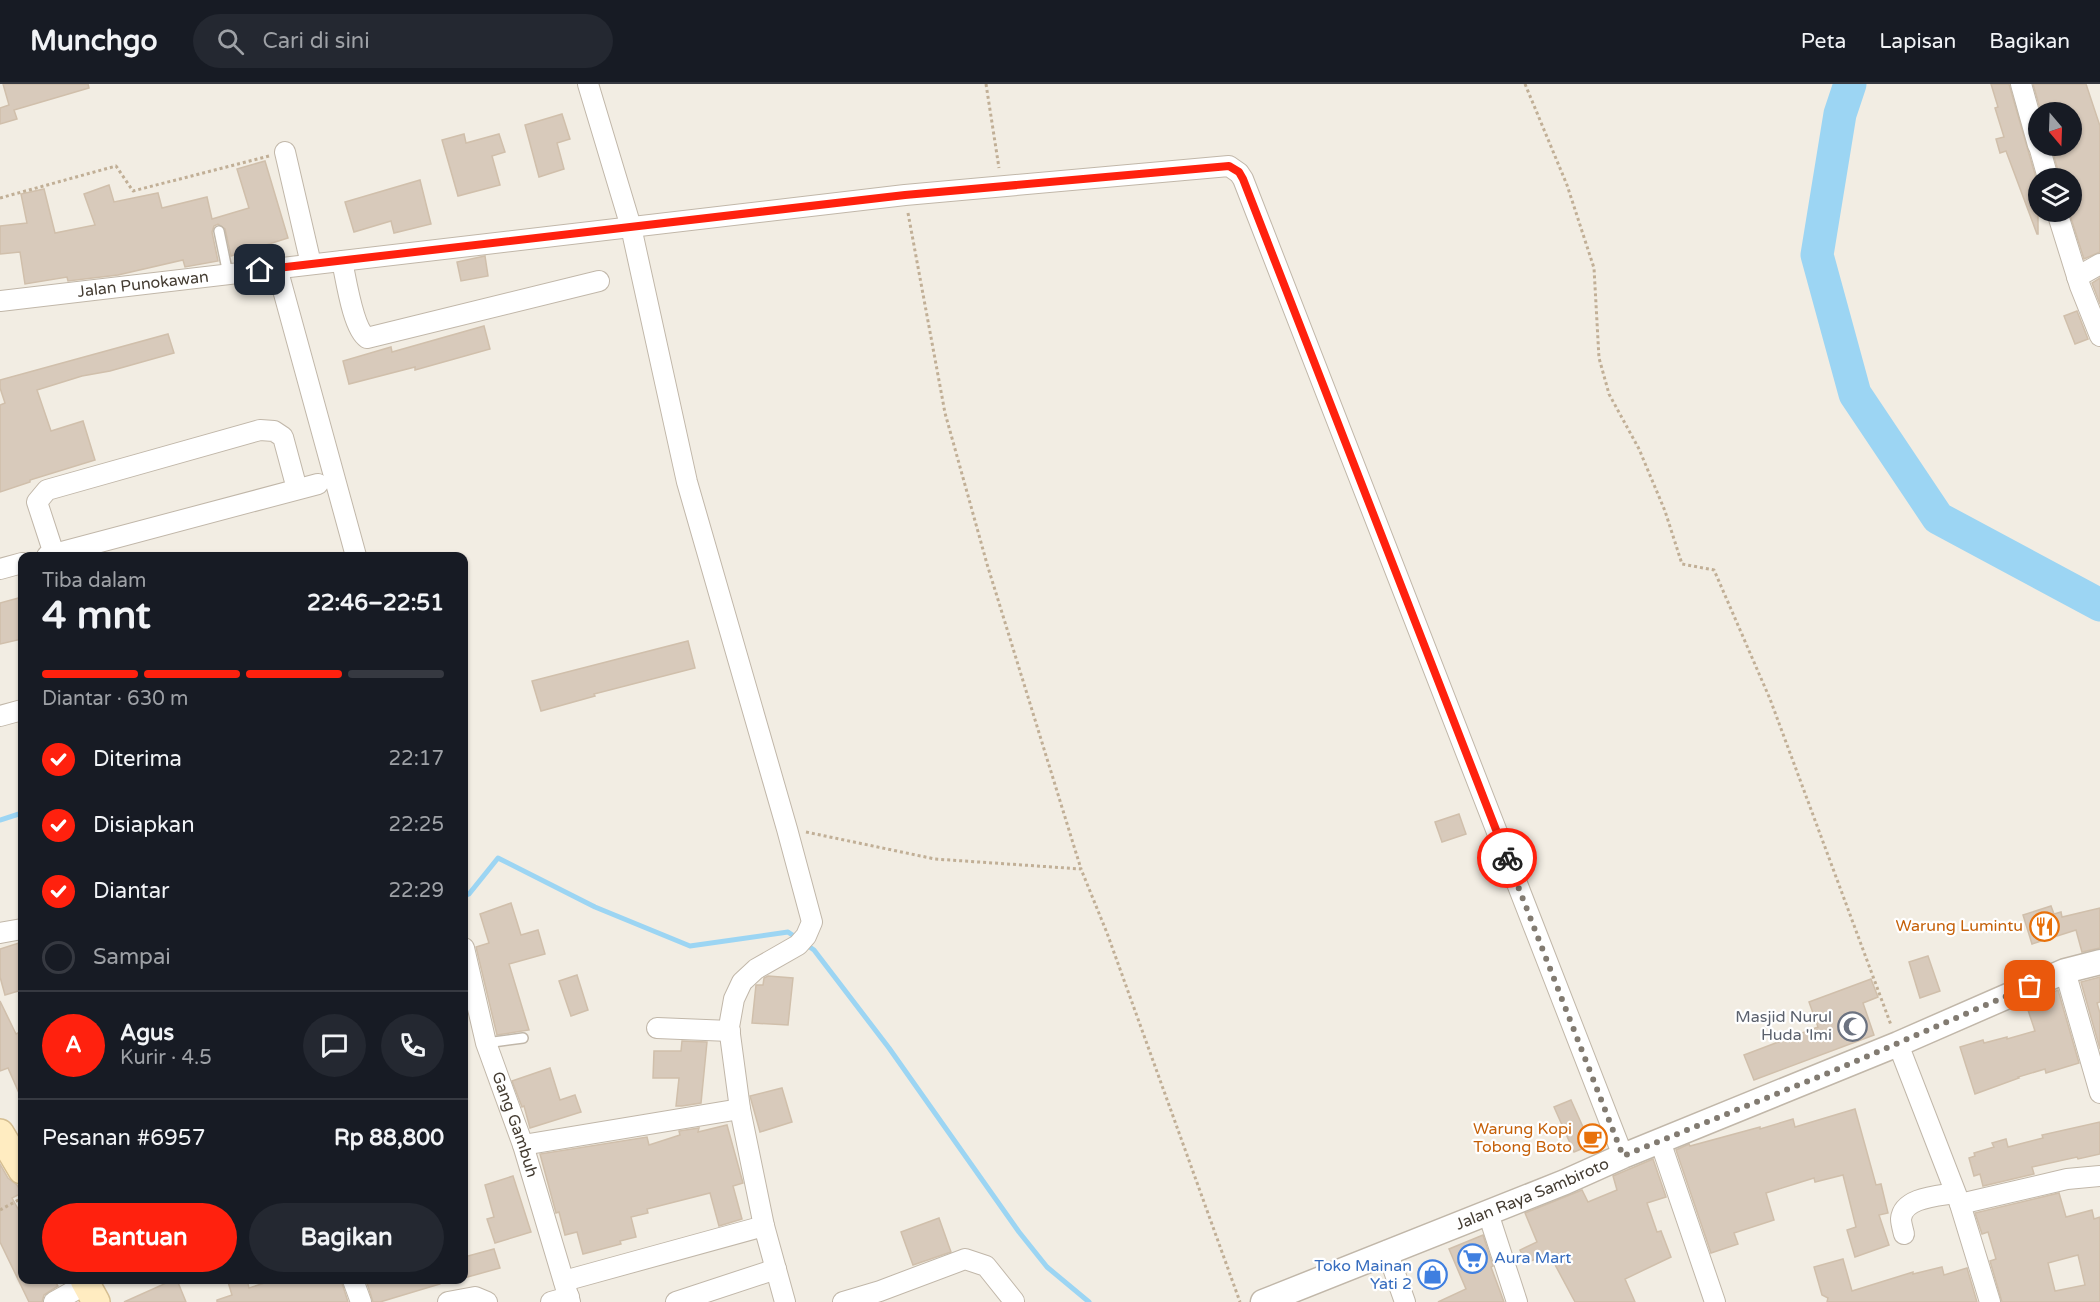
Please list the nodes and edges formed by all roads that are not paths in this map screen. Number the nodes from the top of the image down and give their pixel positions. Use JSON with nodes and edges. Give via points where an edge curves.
{"nodes":[{"id":1,"x":588,"y":84,"type":"edge"},
{"id":2,"x":2021,"y":84,"type":"edge"},
{"id":3,"x":2028,"y":108,"type":"edge"},
{"id":4,"x":285,"y":152,"type":"road end"},
{"id":5,"x":2060,"y":222,"type":"edge"},
{"id":6,"x":631,"y":227,"type":"junction"},
{"id":7,"x":219,"y":231,"type":"dead end"},
{"id":8,"x":342,"y":261,"type":"junction"},
{"id":9,"x":311,"y":264,"type":"junction"},
{"id":10,"x":2100,"y":264,"type":"edge"},
{"id":11,"x":277,"y":268,"type":"junction"},
{"id":12,"x":228,"y":274,"type":"junction"},
{"id":13,"x":2077,"y":277,"type":"junction"},
{"id":14,"x":599,"y":281,"type":"dead end"},
{"id":15,"x":0,"y":301,"type":"edge"},
{"id":16,"x":2100,"y":336,"type":"edge"},
{"id":17,"x":318,"y":484,"type":"dead end"},
{"id":18,"x":297,"y":489,"type":"junction"},
{"id":19,"x":50,"y":552,"type":"edge"},
{"id":20,"x":62,"y":552,"type":"edge"},
{"id":21,"x":355,"y":552,"type":"edge"},
{"id":22,"x":18,"y":564,"type":"edge"},
{"id":23,"x":0,"y":569,"type":"edge"},
{"id":24,"x":18,"y":711,"type":"edge"},
{"id":25,"x":0,"y":716,"type":"edge"},
{"id":26,"x":18,"y":930,"type":"edge"},
{"id":27,"x":0,"y":933,"type":"edge"},
{"id":28,"x":2100,"y":962,"type":"edge"},
{"id":29,"x":468,"y":965,"type":"edge"},
{"id":30,"x":2065,"y":971,"type":"junction"},
{"id":31,"x":657,"y":1028,"type":"dead end"},
{"id":32,"x":730,"y":1031,"type":"junction"},
{"id":33,"x":523,"y":1038,"type":"dead end"},
{"id":34,"x":486,"y":1044,"type":"junction"},
{"id":35,"x":1898,"y":1044,"type":"junction"},
{"id":36,"x":2100,"y":1093,"type":"edge"},
{"id":37,"x":740,"y":1109,"type":"junction"},
{"id":38,"x":0,"y":1133,"type":"edge"},
{"id":39,"x":1660,"y":1141,"type":"junction"},
{"id":40,"x":523,"y":1145,"type":"junction"},
{"id":41,"x":1623,"y":1156,"type":"junction"},
{"id":42,"x":18,"y":1163,"type":"edge"},
{"id":43,"x":2100,"y":1176,"type":"edge"},
{"id":44,"x":1958,"y":1198,"type":"junction"},
{"id":45,"x":1488,"y":1213,"type":"junction"},
{"id":46,"x":764,"y":1226,"type":"junction"},
{"id":47,"x":1904,"y":1234,"type":"dead end"},
{"id":48,"x":1387,"y":1251,"type":"junction"},
{"id":49,"x":776,"y":1269,"type":"junction"},
{"id":50,"x":354,"y":1284,"type":"edge"},
{"id":51,"x":88,"y":1288,"type":"edge"},
{"id":52,"x":563,"y":1295,"type":"edge"},
{"id":53,"x":1014,"y":1301,"type":"edge"},
{"id":54,"x":54,"y":1302,"type":"edge"},
{"id":55,"x":361,"y":1302,"type":"edge"},
{"id":56,"x":448,"y":1302,"type":"edge"},
{"id":57,"x":488,"y":1302,"type":"edge"},
{"id":58,"x":676,"y":1302,"type":"edge"},
{"id":59,"x":785,"y":1302,"type":"edge"},
{"id":60,"x":843,"y":1302,"type":"edge"},
{"id":61,"x":1263,"y":1302,"type":"edge"},
{"id":62,"x":1405,"y":1302,"type":"edge"},
{"id":63,"x":1517,"y":1302,"type":"edge"},
{"id":64,"x":1715,"y":1302,"type":"edge"},
{"id":65,"x":1990,"y":1302,"type":"edge"}],
"edges":[{"from":1,"to":6,"type":"street"},
{"from":2,"to":3,"type":"street"},
{"from":4,"to":9,"type":"street"},
{"from":5,"to":13,"type":"street"},
{"from":6,"to":8,"type":"street","name":"Jalan Punokawan"},
{"from":6,"to":32,"type":"street","via":[[687,482],[812,922],[802,941],[742,982],[734,999]]},
{"from":6,"to":41,"type":"street","name":"Jalan Punokawan","via":[[1002,185],[1229,166],[1239,172]]},
{"from":7,"to":12,"type":"lane"},
{"from":8,"to":9,"type":"street","name":"Jalan Punokawan"},
{"from":8,"to":14,"type":"street","via":[[356,320],[368,338]]},
{"from":9,"to":11,"type":"street","name":"Jalan Punokawan"},
{"from":10,"to":13,"type":"street"},
{"from":11,"to":12,"type":"street","name":"Jalan Punokawan"},
{"from":11,"to":21,"type":"street"},
{"from":12,"to":15,"type":"street","name":"Jalan Punokawan"},
{"from":13,"to":16,"type":"street"},
{"from":17,"to":18,"type":"street"},
{"from":18,"to":19,"type":"street","via":[[283,437],[274,431],[260,430],[47,490],[37,502]]},
{"from":18,"to":20,"type":"street"},
{"from":22,"to":23,"type":"street"},
{"from":24,"to":25,"type":"street"},
{"from":26,"to":27,"type":"street"},
{"from":28,"to":30,"type":"street","name":"Jalan Raya Sambiroto"},
{"from":29,"to":34,"type":"street","name":"Gang Gambuh"},
{"from":30,"to":35,"type":"street","name":"Jalan Raya Sambiroto"},
{"from":30,"to":36,"type":"street"},
{"from":31,"to":32,"type":"street"},
{"from":32,"to":37,"type":"street"},
{"from":33,"to":34,"type":"lane"},
{"from":34,"to":40,"type":"street","name":"Gang Gambuh"},
{"from":35,"to":39,"type":"street","name":"Jalan Raya Sambiroto"},
{"from":35,"to":44,"type":"street"},
{"from":37,"to":40,"type":"street"},
{"from":37,"to":46,"type":"street"},
{"from":38,"to":42,"type":"main road"},
{"from":39,"to":41,"type":"street","name":"Jalan Raya Sambiroto"},
{"from":39,"to":64,"type":"street"},
{"from":40,"to":52,"type":"street","name":"Gang Gambuh"},
{"from":41,"to":45,"type":"street","name":"Jalan Raya Sambiroto"},
{"from":43,"to":44,"type":"street"},
{"from":44,"to":47,"type":"street","via":[[1913,1202],[1901,1219]]},
{"from":44,"to":65,"type":"street"},
{"from":45,"to":48,"type":"street","name":"Jalan Raya Sambiroto"},
{"from":45,"to":63,"type":"street"},
{"from":46,"to":49,"type":"street"},
{"from":46,"to":52,"type":"street"},
{"from":48,"to":61,"type":"street","name":"Jalan Raya Sambiroto"},
{"from":48,"to":62,"type":"street"},
{"from":49,"to":58,"type":"street"},
{"from":49,"to":59,"type":"street"},
{"from":50,"to":55,"type":"street"},
{"from":51,"to":54,"type":"street"},
{"from":53,"to":60,"type":"street","via":[[986,1266],[965,1259]]},
{"from":56,"to":57,"type":"street","via":[[475,1297]]}]}
